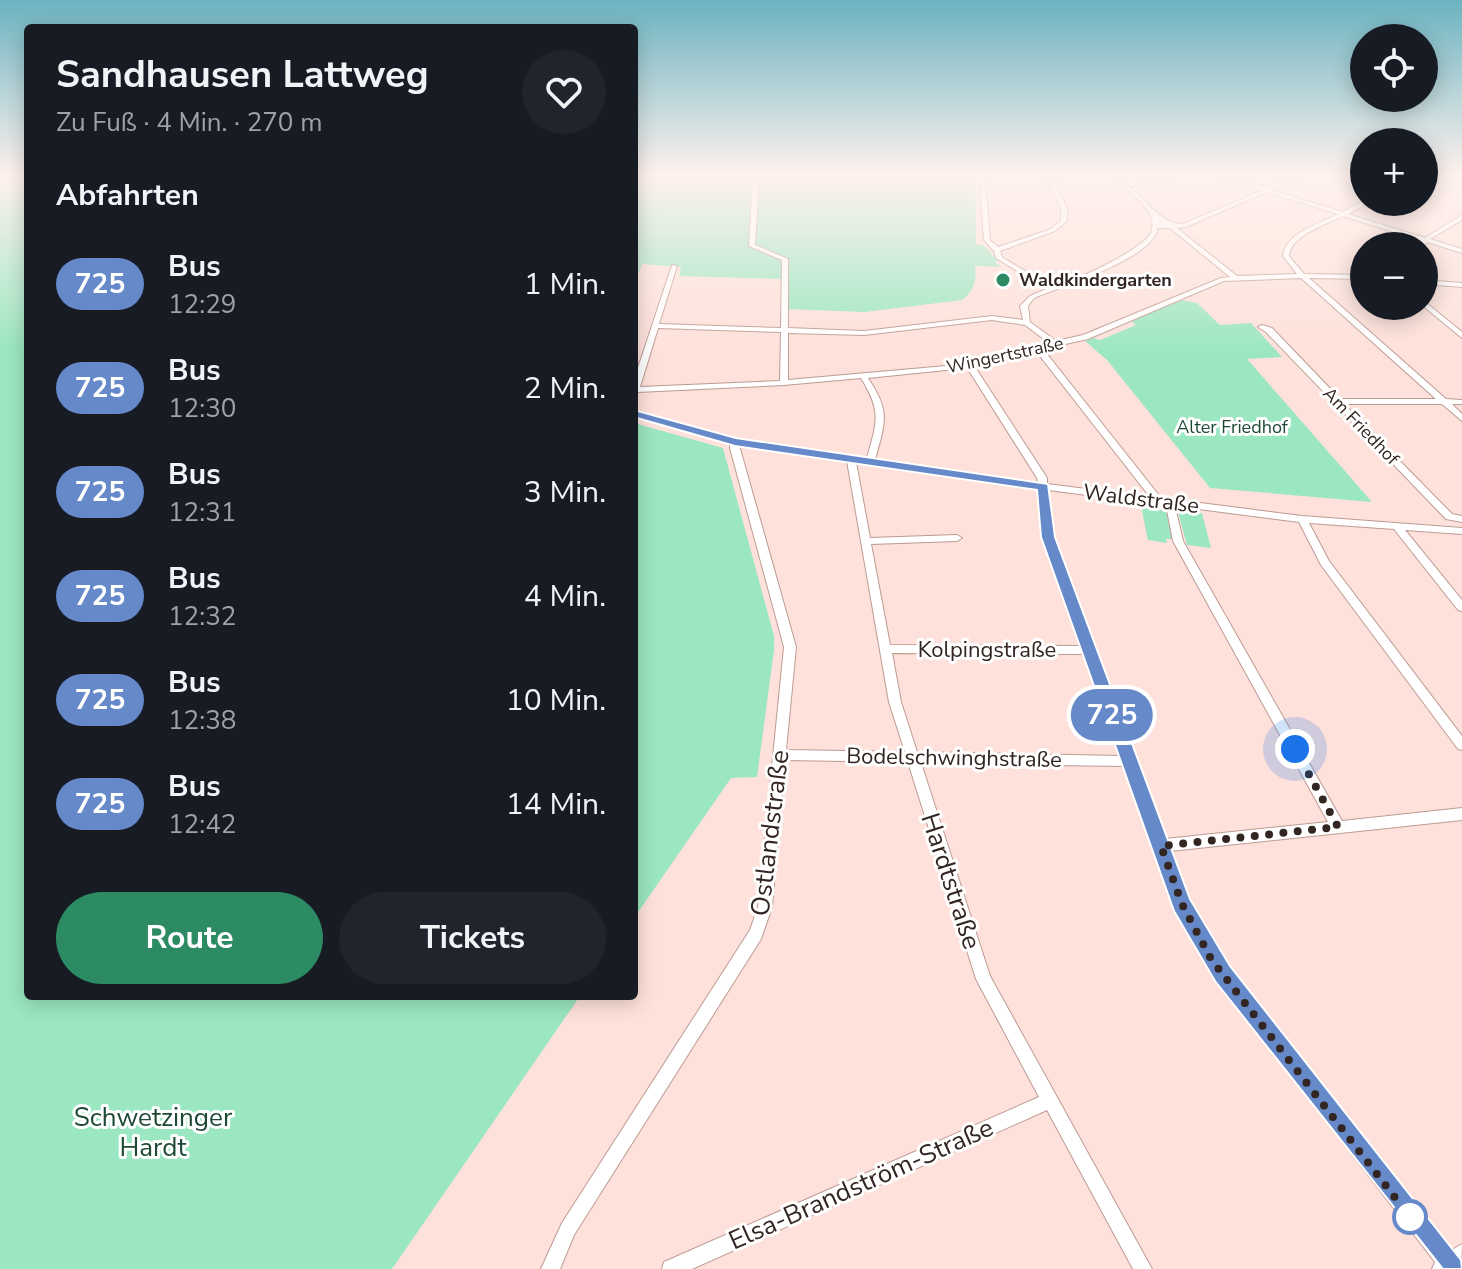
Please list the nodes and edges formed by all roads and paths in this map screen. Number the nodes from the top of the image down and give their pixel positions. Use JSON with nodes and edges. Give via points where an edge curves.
{"nodes":[{"id":1,"x":753,"y":234,"type":"edge"},
{"id":2,"x":987,"y":234,"type":"edge"},
{"id":3,"x":1041,"y":234,"type":"edge"},
{"id":4,"x":1153,"y":234,"type":"edge"},
{"id":5,"x":1181,"y":234,"type":"edge"},
{"id":6,"x":1302,"y":234,"type":"edge"},
{"id":7,"x":1438,"y":247,"type":"edge"},
{"id":8,"x":997,"y":250,"type":"junction"},
{"id":9,"x":1462,"y":251,"type":"edge"},
{"id":10,"x":674,"y":266,"type":"dead end"},
{"id":11,"x":1303,"y":275,"type":"junction"},
{"id":12,"x":1234,"y":277,"type":"junction"},
{"id":13,"x":1350,"y":277,"type":"edge"},
{"id":14,"x":1032,"y":278,"type":"junction"},
{"id":15,"x":1438,"y":283,"type":"edge"},
{"id":16,"x":1061,"y":284,"type":"junction"},
{"id":17,"x":1461,"y":285,"type":"edge"},
{"id":18,"x":1045,"y":290,"type":"junction"},
{"id":19,"x":1438,"y":315,"type":"edge"},
{"id":20,"x":1027,"y":323,"type":"junction"},
{"id":21,"x":657,"y":326,"type":"junction"},
{"id":22,"x":1262,"y":327,"type":"dead end"},
{"id":23,"x":783,"y":329,"type":"junction"},
{"id":24,"x":1462,"y":336,"type":"edge"},
{"id":25,"x":1055,"y":344,"type":"junction"},
{"id":26,"x":1039,"y":349,"type":"junction"},
{"id":27,"x":968,"y":363,"type":"junction"},
{"id":28,"x":863,"y":376,"type":"junction"},
{"id":29,"x":638,"y":380,"type":"edge"},
{"id":30,"x":784,"y":383,"type":"junction"},
{"id":31,"x":638,"y":391,"type":"edge"},
{"id":32,"x":1338,"y":401,"type":"junction"},
{"id":33,"x":1444,"y":402,"type":"junction"},
{"id":34,"x":1462,"y":402,"type":"edge"},
{"id":35,"x":638,"y":415,"type":"edge"},
{"id":36,"x":1462,"y":418,"type":"edge"},
{"id":37,"x":735,"y":442,"type":"junction"},
{"id":38,"x":851,"y":459,"type":"junction"},
{"id":39,"x":870,"y":462,"type":"junction"},
{"id":40,"x":1044,"y":487,"type":"junction"},
{"id":41,"x":1164,"y":503,"type":"junction"},
{"id":42,"x":1302,"y":519,"type":"junction"},
{"id":43,"x":1462,"y":519,"type":"edge"},
{"id":44,"x":1397,"y":526,"type":"junction"},
{"id":45,"x":1462,"y":531,"type":"edge"},
{"id":46,"x":957,"y":538,"type":"dead end"},
{"id":47,"x":865,"y":541,"type":"junction"},
{"id":48,"x":1462,"y":607,"type":"edge"},
{"id":49,"x":885,"y":649,"type":"junction"},
{"id":50,"x":1088,"y":650,"type":"junction"},
{"id":51,"x":1462,"y":745,"type":"edge"},
{"id":52,"x":780,"y":755,"type":"junction"},
{"id":53,"x":911,"y":757,"type":"junction"},
{"id":54,"x":1129,"y":761,"type":"junction"},
{"id":55,"x":1462,"y":814,"type":"edge"},
{"id":56,"x":1338,"y":827,"type":"junction"},
{"id":57,"x":1161,"y":846,"type":"junction"},
{"id":58,"x":1051,"y":1100,"type":"junction"},
{"id":59,"x":1451,"y":1264,"type":"edge"},
{"id":60,"x":550,"y":1269,"type":"edge"},
{"id":61,"x":671,"y":1269,"type":"edge"},
{"id":62,"x":1143,"y":1269,"type":"edge"}],
"edges":[{"from":1,"to":23,"type":"street","via":[[752,246],[785,259]]},
{"from":2,"to":8,"type":"street"},
{"from":3,"to":8,"type":"street"},
{"from":4,"to":16,"type":"street","via":[[1138,252]]},
{"from":5,"to":12,"type":"street"},
{"from":6,"to":11,"type":"street","via":[[1287,247],[1288,261]]},
{"from":7,"to":9,"type":"street"},
{"from":8,"to":14,"type":"street","via":[[999,258]]},
{"from":10,"to":21,"type":"street"},
{"from":11,"to":12,"type":"street","name":"Wingertstraße"},
{"from":11,"to":13,"type":"street","name":"Wingertstraße"},
{"from":11,"to":33,"type":"street"},
{"from":12,"to":25,"type":"street","name":"Wingertstraße"},
{"from":14,"to":16,"type":"street"},
{"from":14,"to":18,"type":"street"},
{"from":15,"to":17,"type":"street"},
{"from":16,"to":18,"type":"street"},
{"from":18,"to":20,"type":"street","via":[[1026,302]]},
{"from":19,"to":24,"type":"street"},
{"from":20,"to":23,"type":"street","via":[[983,318],[864,333]]},
{"from":20,"to":25,"type":"street"},
{"from":21,"to":23,"type":"street"},
{"from":21,"to":29,"type":"street"},
{"from":22,"to":32,"type":"street","name":"Am Friedhof"},
{"from":23,"to":30,"type":"street"},
{"from":25,"to":26,"type":"street","name":"Wingertstraße"},
{"from":26,"to":27,"type":"street","name":"Wingertstraße"},
{"from":26,"to":41,"type":"street"},
{"from":27,"to":28,"type":"street","name":"Wingertstraße"},
{"from":27,"to":40,"type":"street"},
{"from":28,"to":30,"type":"street","name":"Wingertstraße"},
{"from":28,"to":39,"type":"street","via":[[883,415]]},
{"from":30,"to":31,"type":"street","name":"Wingertstraße"},
{"from":32,"to":33,"type":"street"},
{"from":32,"to":43,"type":"street","name":"Am Friedhof","via":[[1449,517]]},
{"from":33,"to":34,"type":"street"},
{"from":33,"to":36,"type":"street"},
{"from":35,"to":37,"type":"street","name":"Waldstraße"},
{"from":37,"to":38,"type":"street","name":"Waldstraße"},
{"from":37,"to":52,"type":"street","name":"Ostlandstraße","via":[[788,634]]},
{"from":38,"to":39,"type":"street","name":"Waldstraße"},
{"from":38,"to":47,"type":"street","name":"Hardtstraße"},
{"from":39,"to":40,"type":"street","name":"Waldstraße"},
{"from":40,"to":41,"type":"street","name":"Waldstraße"},
{"from":40,"to":50,"type":"street","via":[[1048,537]]},
{"from":41,"to":42,"type":"street","name":"Waldstraße"},
{"from":41,"to":56,"type":"street","via":[[1178,541]]},
{"from":42,"to":44,"type":"street","name":"Waldstraße"},
{"from":42,"to":51,"type":"street","via":[[1325,563]]},
{"from":44,"to":45,"type":"street","name":"Waldstraße"},
{"from":44,"to":48,"type":"street"},
{"from":46,"to":47,"type":"street"},
{"from":47,"to":49,"type":"street","name":"Hardtstraße"},
{"from":49,"to":50,"type":"street","name":"Kolpingstraße"},
{"from":49,"to":53,"type":"street","name":"Hardtstraße"},
{"from":50,"to":54,"type":"street"},
{"from":52,"to":53,"type":"street","name":"Bodelschwinghstraße"},
{"from":52,"to":60,"type":"street","name":"Ostlandstraße","via":[[765,907],[756,934],[568,1229]]},
{"from":53,"to":54,"type":"street","name":"Bodelschwinghstraße"},
{"from":53,"to":58,"type":"street","name":"Hardtstraße","via":[[984,979]]},
{"from":54,"to":57,"type":"street"},
{"from":55,"to":56,"type":"street"},
{"from":56,"to":57,"type":"street"},
{"from":57,"to":59,"type":"street","via":[[1182,904],[1211,959]]},
{"from":58,"to":61,"type":"street","name":"Elsa-Brandström-Straße"},
{"from":58,"to":62,"type":"street","name":"Hardtstraße"}]}
